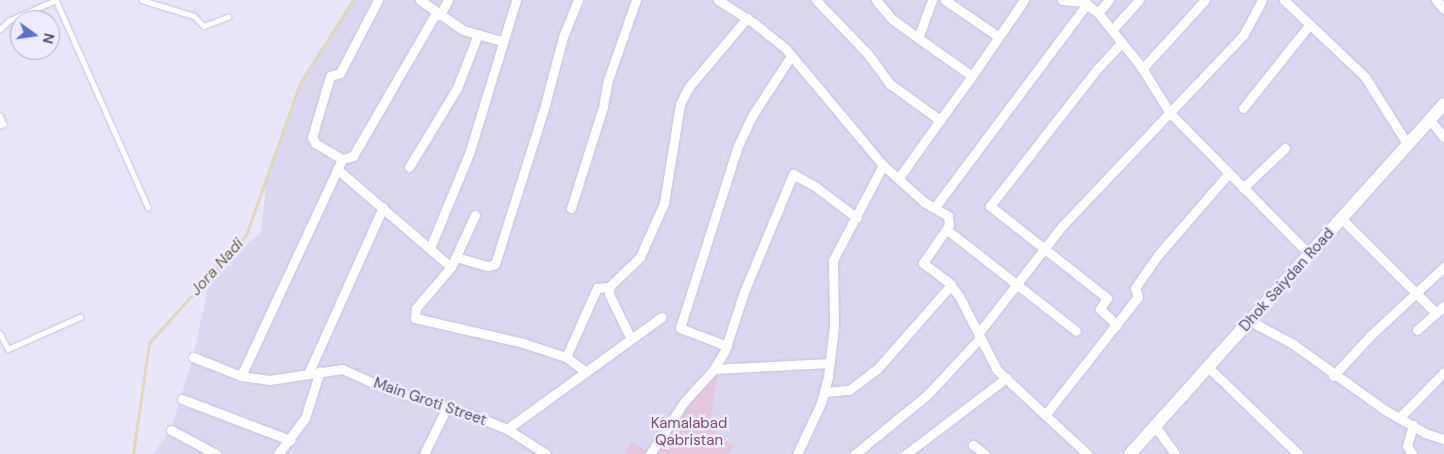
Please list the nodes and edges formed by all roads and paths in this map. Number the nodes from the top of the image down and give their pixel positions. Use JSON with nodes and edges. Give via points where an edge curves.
{"nodes":[{"id":1,"x":56,"y":0,"type":"edge"},
{"id":2,"x":142,"y":0,"type":"edge"},
{"id":3,"x":378,"y":0,"type":"edge"},
{"id":4,"x":420,"y":0,"type":"edge"},
{"id":5,"x":448,"y":0,"type":"edge"},
{"id":6,"x":516,"y":0,"type":"edge"},
{"id":7,"x":578,"y":0,"type":"edge"},
{"id":8,"x":636,"y":0,"type":"edge"},
{"id":9,"x":718,"y":0,"type":"edge"},
{"id":10,"x":816,"y":0,"type":"edge"},
{"id":11,"x":876,"y":0,"type":"edge"},
{"id":12,"x":932,"y":0,"type":"edge"},
{"id":13,"x":945,"y":0,"type":"edge"},
{"id":14,"x":1024,"y":0,"type":"edge"},
{"id":15,"x":1062,"y":0,"type":"edge"},
{"id":16,"x":1109,"y":0,"type":"edge"},
{"id":17,"x":1139,"y":0,"type":"edge"},
{"id":18,"x":1206,"y":0,"type":"edge"},
{"id":19,"x":1262,"y":0,"type":"edge"},
{"id":20,"x":1284,"y":0,"type":"edge"},
{"id":21,"x":1436,"y":0,"type":"edge"},
{"id":22,"x":1087,"y":4,"type":"junction"},
{"id":23,"x":1444,"y":9,"type":"edge"},
{"id":24,"x":1098,"y":13,"type":"junction"},
{"id":25,"x":438,"y":14,"type":"junction"},
{"id":26,"x":228,"y":17,"type":"dead end"},
{"id":27,"x":747,"y":18,"type":"junction"},
{"id":28,"x":1310,"y":24,"type":"junction"},
{"id":29,"x":0,"y":30,"type":"edge"},
{"id":30,"x":1112,"y":30,"type":"junction"},
{"id":31,"x":478,"y":34,"type":"junction"},
{"id":32,"x":999,"y":37,"type":"junction"},
{"id":33,"x":918,"y":38,"type":"junction"},
{"id":34,"x":501,"y":41,"type":"junction"},
{"id":35,"x":1122,"y":42,"type":"junction"},
{"id":36,"x":791,"y":56,"type":"junction"},
{"id":37,"x":1142,"y":69,"type":"junction"},
{"id":38,"x":972,"y":76,"type":"junction"},
{"id":39,"x":1444,"y":104,"type":"edge"},
{"id":40,"x":1243,"y":108,"type":"dead end"},
{"id":41,"x":1170,"y":113,"type":"junction"},
{"id":42,"x":0,"y":115,"type":"edge"},
{"id":43,"x":940,"y":120,"type":"junction"},
{"id":44,"x":1430,"y":120,"type":"junction"},
{"id":45,"x":0,"y":126,"type":"edge"},
{"id":46,"x":1444,"y":137,"type":"edge"},
{"id":47,"x":1408,"y":145,"type":"junction"},
{"id":48,"x":1285,"y":148,"type":"dead end"},
{"id":49,"x":342,"y":159,"type":"junction"},
{"id":50,"x":883,"y":164,"type":"junction"},
{"id":51,"x":409,"y":167,"type":"dead end"},
{"id":52,"x":337,"y":169,"type":"junction"},
{"id":53,"x":1229,"y":174,"type":"junction"},
{"id":54,"x":898,"y":179,"type":"junction"},
{"id":55,"x":1243,"y":188,"type":"junction"},
{"id":56,"x":148,"y":207,"type":"dead end"},
{"id":57,"x":383,"y":207,"type":"junction"},
{"id":58,"x":935,"y":207,"type":"junction"},
{"id":59,"x":571,"y":208,"type":"dead end"},
{"id":60,"x":475,"y":215,"type":"dead end"},
{"id":61,"x":857,"y":218,"type":"junction"},
{"id":62,"x":1342,"y":219,"type":"junction"},
{"id":63,"x":946,"y":229,"type":"junction"},
{"id":64,"x":430,"y":248,"type":"junction"},
{"id":65,"x":1044,"y":249,"type":"junction"},
{"id":66,"x":1310,"y":255,"type":"junction"},
{"id":67,"x":456,"y":257,"type":"junction"},
{"id":68,"x":451,"y":267,"type":"junction"},
{"id":69,"x":1444,"y":267,"type":"edge"},
{"id":70,"x":951,"y":285,"type":"junction"},
{"id":71,"x":1016,"y":285,"type":"junction"},
{"id":72,"x":609,"y":287,"type":"junction"},
{"id":73,"x":1417,"y":293,"type":"junction"},
{"id":74,"x":1444,"y":306,"type":"edge"},
{"id":75,"x":1436,"y":313,"type":"junction"},
{"id":76,"x":80,"y":317,"type":"dead end"},
{"id":77,"x":662,"y":317,"type":"dead end"},
{"id":78,"x":1250,"y":321,"type":"junction"},
{"id":79,"x":1117,"y":325,"type":"junction"},
{"id":80,"x":1417,"y":330,"type":"dead end"},
{"id":81,"x":1076,"y":331,"type":"dead end"},
{"id":82,"x":0,"y":333,"type":"edge"},
{"id":83,"x":979,"y":336,"type":"junction"},
{"id":84,"x":631,"y":339,"type":"junction"},
{"id":85,"x":727,"y":346,"type":"junction"},
{"id":86,"x":193,"y":356,"type":"dead end"},
{"id":87,"x":566,"y":357,"type":"junction"},
{"id":88,"x":830,"y":363,"type":"junction"},
{"id":89,"x":1208,"y":367,"type":"junction"},
{"id":90,"x":714,"y":369,"type":"junction"},
{"id":91,"x":320,"y":371,"type":"junction"},
{"id":92,"x":586,"y":372,"type":"junction"},
{"id":93,"x":1444,"y":372,"type":"edge"},
{"id":94,"x":308,"y":374,"type":"junction"},
{"id":95,"x":241,"y":376,"type":"junction"},
{"id":96,"x":1333,"y":376,"type":"junction"},
{"id":97,"x":1006,"y":378,"type":"junction"},
{"id":98,"x":824,"y":392,"type":"junction"},
{"id":99,"x":182,"y":399,"type":"dead end"},
{"id":100,"x":447,"y":407,"type":"junction"},
{"id":101,"x":1045,"y":415,"type":"junction"},
{"id":102,"x":1399,"y":418,"type":"junction"},
{"id":103,"x":1413,"y":425,"type":"junction"},
{"id":104,"x":1155,"y":426,"type":"junction"},
{"id":105,"x":507,"y":429,"type":"junction"},
{"id":106,"x":170,"y":430,"type":"dead end"},
{"id":107,"x":1444,"y":439,"type":"edge"},
{"id":108,"x":290,"y":440,"type":"junction"},
{"id":109,"x":973,"y":446,"type":"dead end"},
{"id":110,"x":212,"y":453,"type":"edge"},
{"id":111,"x":278,"y":454,"type":"edge"},
{"id":112,"x":424,"y":454,"type":"edge"},
{"id":113,"x":546,"y":454,"type":"edge"},
{"id":114,"x":650,"y":454,"type":"edge"},
{"id":115,"x":797,"y":454,"type":"edge"},
{"id":116,"x":855,"y":454,"type":"edge"},
{"id":117,"x":906,"y":454,"type":"edge"},
{"id":118,"x":985,"y":454,"type":"edge"},
{"id":119,"x":1087,"y":454,"type":"edge"},
{"id":120,"x":1130,"y":454,"type":"edge"},
{"id":121,"x":1175,"y":454,"type":"edge"},
{"id":122,"x":1298,"y":454,"type":"edge"},
{"id":123,"x":1412,"y":454,"type":"edge"}],
"edges":[{"from":1,"to":29,"type":"lane","via":[[10,20]]},
{"from":1,"to":56,"type":"lane"},
{"from":2,"to":26,"type":"lane","via":[[194,16],[204,26]]},
{"from":3,"to":49,"type":"street","via":[[340,73],[330,76],[312,138],[314,143]]},
{"from":4,"to":25,"type":"street"},
{"from":5,"to":25,"type":"street"},
{"from":6,"to":34,"type":"street"},
{"from":7,"to":67,"type":"street","via":[[563,37],[545,106],[495,264],[488,266]]},
{"from":8,"to":59,"type":"street","via":[[608,80],[603,107]]},
{"from":9,"to":27,"type":"street"},
{"from":10,"to":43,"type":"street","via":[[868,54],[890,84]]},
{"from":11,"to":33,"type":"street","via":[[892,19]]},
{"from":12,"to":33,"type":"street"},
{"from":13,"to":32,"type":"street"},
{"from":14,"to":32,"type":"street"},
{"from":15,"to":22,"type":"street"},
{"from":16,"to":24,"type":"street"},
{"from":17,"to":30,"type":"street"},
{"from":18,"to":37,"type":"street"},
{"from":19,"to":41,"type":"street","via":[[1244,34]]},
{"from":20,"to":28,"type":"street"},
{"from":21,"to":23,"type":"street"},
{"from":22,"to":24,"type":"street"},
{"from":22,"to":58,"type":"street"},
{"from":24,"to":30,"type":"street"},
{"from":25,"to":31,"type":"street","via":[[463,30]]},
{"from":25,"to":49,"type":"street","via":[[353,156]]},
{"from":27,"to":36,"type":"street"},
{"from":27,"to":72,"type":"street","via":[[688,88],[675,122],[664,202],[654,230],[640,258]]},
{"from":28,"to":40,"type":"street"},
{"from":28,"to":47,"type":"street","via":[[1365,77]]},
{"from":30,"to":35,"type":"street"},
{"from":31,"to":34,"type":"street"},
{"from":31,"to":51,"type":"street","via":[[457,88]]},
{"from":32,"to":38,"type":"street"},
{"from":33,"to":38,"type":"street"},
{"from":34,"to":64,"type":"street","via":[[469,154]]},
{"from":35,"to":37,"type":"street"},
{"from":35,"to":65,"type":"street","via":[[991,203],[992,208]]},
{"from":36,"to":50,"type":"street"},
{"from":36,"to":85,"type":"street","via":[[752,116],[737,148],[680,328]]},
{"from":37,"to":41,"type":"street"},
{"from":38,"to":43,"type":"street"},
{"from":39,"to":44,"type":"main road","name":"Dhok Saiydan Road"},
{"from":41,"to":53,"type":"street"},
{"from":41,"to":65,"type":"street"},
{"from":42,"to":45,"type":"lane","via":[[4,124]]},
{"from":43,"to":54,"type":"street"},
{"from":44,"to":46,"type":"street"},
{"from":44,"to":47,"type":"main road","name":"Dhok Saiydan Road"},
{"from":47,"to":62,"type":"main road","name":"Dhok Saiydan Road"},
{"from":48,"to":55,"type":"street"},
{"from":49,"to":52,"type":"street"},
{"from":50,"to":54,"type":"street"},
{"from":50,"to":61,"type":"street"},
{"from":52,"to":57,"type":"street"},
{"from":52,"to":95,"type":"street"},
{"from":53,"to":55,"type":"street"},
{"from":53,"to":79,"type":"street","via":[[1158,255],[1134,288],[1138,297]]},
{"from":54,"to":58,"type":"street","via":[[924,202]]},
{"from":55,"to":66,"type":"street"},
{"from":57,"to":64,"type":"street"},
{"from":57,"to":94,"type":"street"},
{"from":58,"to":63,"type":"street","via":[[951,221]]},
{"from":60,"to":67,"type":"street"},
{"from":61,"to":85,"type":"street","via":[[816,186],[793,174],[744,292]]},
{"from":61,"to":88,"type":"street","via":[[833,260],[834,326]]},
{"from":62,"to":66,"type":"main road","name":"Dhok Saiydan Road"},
{"from":62,"to":73,"type":"street"},
{"from":63,"to":70,"type":"street","via":[[923,263]]},
{"from":63,"to":71,"type":"street"},
{"from":64,"to":68,"type":"street"},
{"from":65,"to":71,"type":"street"},
{"from":65,"to":79,"type":"street","via":[[1106,298],[1100,309]]},
{"from":66,"to":78,"type":"main road","name":"Dhok Saiydan Road"},
{"from":67,"to":68,"type":"street"},
{"from":68,"to":87,"type":"street","via":[[416,308],[415,318],[523,343]]},
{"from":69,"to":73,"type":"street"},
{"from":70,"to":83,"type":"street","via":[[969,312]]},
{"from":70,"to":98,"type":"street","via":[[878,368],[850,390]]},
{"from":71,"to":81,"type":"street"},
{"from":71,"to":83,"type":"street"},
{"from":72,"to":84,"type":"street","via":[[609,294]]},
{"from":72,"to":87,"type":"street","via":[[597,288]]},
{"from":73,"to":75,"type":"street"},
{"from":73,"to":96,"type":"street"},
{"from":74,"to":75,"type":"street"},
{"from":75,"to":80,"type":"street"},
{"from":76,"to":82,"type":"lane","via":[[8,349]]},
{"from":77,"to":84,"type":"street"},
{"from":78,"to":89,"type":"main road","name":"Dhok Saiydan Road"},
{"from":78,"to":96,"type":"street","via":[[1293,344]]},
{"from":79,"to":101,"type":"street"},
{"from":83,"to":97,"type":"street","via":[[997,370]]},
{"from":83,"to":116,"type":"street","via":[[927,395]]},
{"from":84,"to":92,"type":"street"},
{"from":85,"to":90,"type":"street"},
{"from":86,"to":95,"type":"street","name":"Main Groti Street"},
{"from":87,"to":92,"type":"street"},
{"from":88,"to":90,"type":"street"},
{"from":88,"to":98,"type":"street"},
{"from":89,"to":104,"type":"main road","name":"Dhok Saiydan Road"},
{"from":89,"to":122,"type":"street"},
{"from":90,"to":114,"type":"street","via":[[684,402]]},
{"from":91,"to":94,"type":"street","name":"Main Groti Street"},
{"from":91,"to":100,"type":"street","name":"Main Groti Street","via":[[342,369],[387,389]]},
{"from":91,"to":108,"type":"street","via":[[304,418]]},
{"from":92,"to":105,"type":"street"},
{"from":93,"to":102,"type":"street"},
{"from":94,"to":95,"type":"street","name":"Main Groti Street","via":[[269,380]]},
{"from":96,"to":102,"type":"street"},
{"from":97,"to":101,"type":"street"},
{"from":97,"to":117,"type":"street"},
{"from":98,"to":115,"type":"street"},
{"from":99,"to":108,"type":"street"},
{"from":100,"to":105,"type":"street","name":"Main Groti Street"},
{"from":100,"to":112,"type":"street"},
{"from":101,"to":119,"type":"street"},
{"from":102,"to":103,"type":"street"},
{"from":103,"to":107,"type":"street"},
{"from":103,"to":123,"type":"street","via":[[1407,446]]},
{"from":104,"to":120,"type":"main road","name":"Dhok Saiydan Road"},
{"from":104,"to":121,"type":"street"},
{"from":105,"to":113,"type":"street","name":"Main Groti Street"},
{"from":106,"to":110,"type":"street"},
{"from":108,"to":111,"type":"street"},
{"from":109,"to":118,"type":"street"}]}
